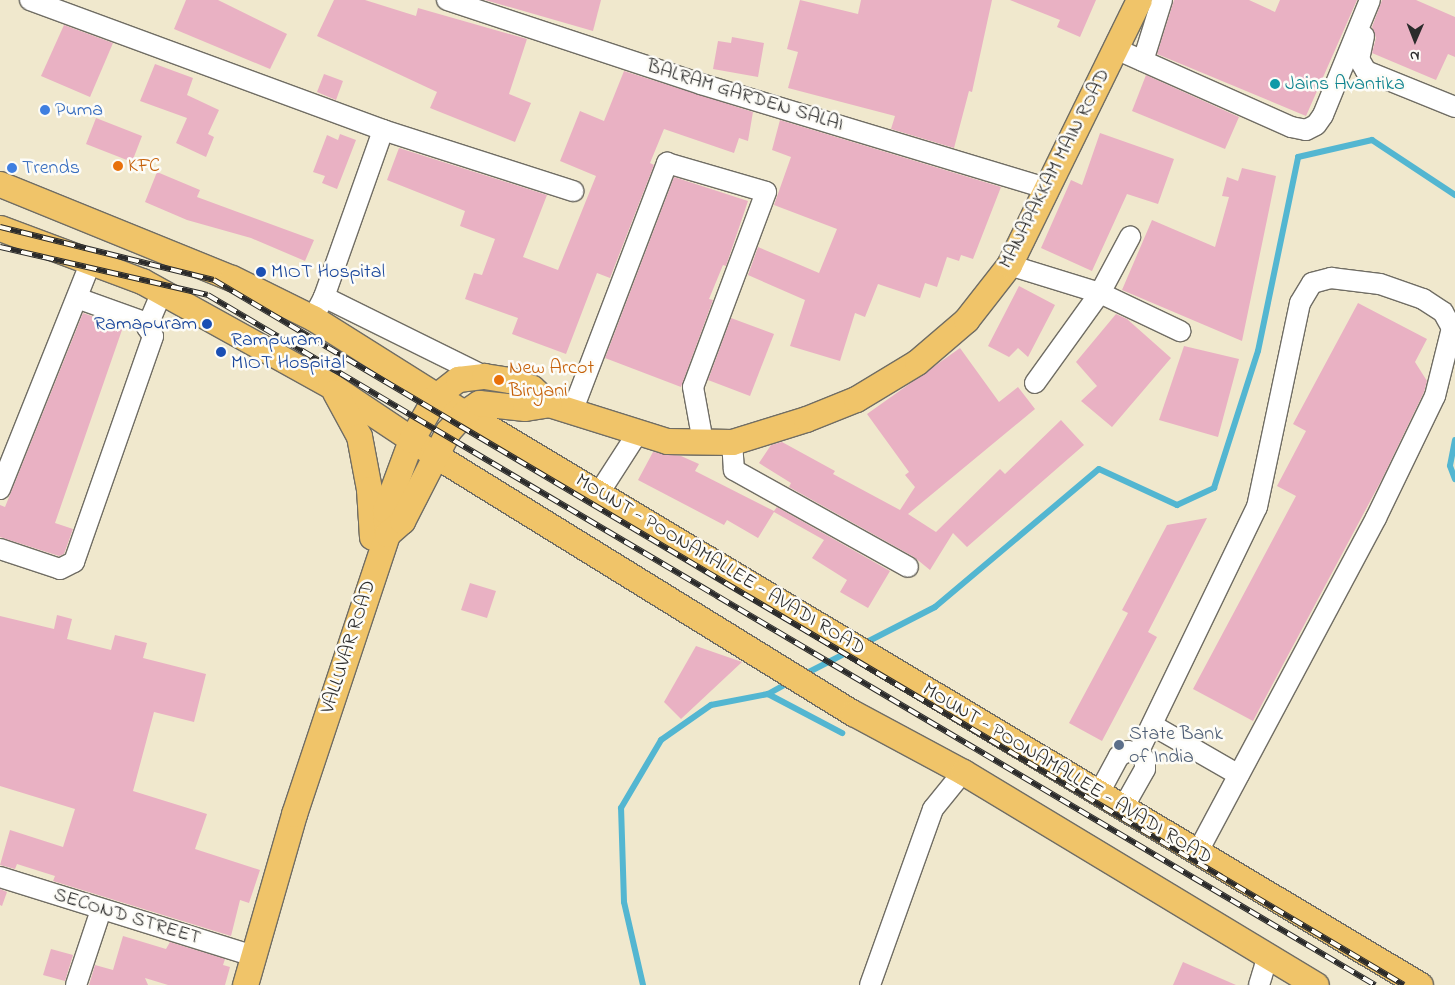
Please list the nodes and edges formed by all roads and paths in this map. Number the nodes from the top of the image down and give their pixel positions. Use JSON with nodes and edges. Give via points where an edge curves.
{"nodes":[{"id":1,"x":30,"y":0,"type":"edge"},
{"id":2,"x":447,"y":0,"type":"edge"},
{"id":3,"x":1140,"y":0,"type":"edge"},
{"id":4,"x":1162,"y":0,"type":"edge"},
{"id":5,"x":1370,"y":0,"type":"edge"},
{"id":6,"x":1380,"y":0,"type":"edge"},
{"id":7,"x":1116,"y":49,"type":"junction"},
{"id":8,"x":1143,"y":61,"type":"junction"},
{"id":9,"x":1455,"y":108,"type":"edge"},
{"id":10,"x":383,"y":130,"type":"junction"},
{"id":11,"x":0,"y":184,"type":"edge"},
{"id":12,"x":1045,"y":188,"type":"junction"},
{"id":13,"x":573,"y":191,"type":"dead end"},
{"id":14,"x":0,"y":228,"type":"edge"},
{"id":15,"x":1130,"y":237,"type":"dead end"},
{"id":16,"x":91,"y":261,"type":"junction"},
{"id":17,"x":1009,"y":266,"type":"junction"},
{"id":18,"x":162,"y":292,"type":"junction"},
{"id":19,"x":1100,"y":293,"type":"junction"},
{"id":20,"x":77,"y":298,"type":"junction"},
{"id":21,"x":318,"y":307,"type":"junction"},
{"id":22,"x":148,"y":323,"type":"junction"},
{"id":23,"x":1180,"y":331,"type":"dead end"},
{"id":24,"x":484,"y":376,"type":"junction"},
{"id":25,"x":1034,"y":383,"type":"dead end"},
{"id":26,"x":330,"y":385,"type":"junction"},
{"id":27,"x":436,"y":396,"type":"junction"},
{"id":28,"x":549,"y":404,"type":"junction"},
{"id":29,"x":572,"y":412,"type":"junction"},
{"id":30,"x":464,"y":413,"type":"junction"},
{"id":31,"x":637,"y":434,"type":"junction"},
{"id":32,"x":411,"y":440,"type":"junction"},
{"id":33,"x":703,"y":442,"type":"junction"},
{"id":34,"x":732,"y":442,"type":"junction"},
{"id":35,"x":435,"y":455,"type":"junction"},
{"id":36,"x":0,"y":489,"type":"edge"},
{"id":37,"x":598,"y":493,"type":"junction"},
{"id":38,"x":387,"y":534,"type":"junction"},
{"id":39,"x":0,"y":549,"type":"edge"},
{"id":40,"x":908,"y":567,"type":"dead end"},
{"id":41,"x":374,"y":572,"type":"junction"},
{"id":42,"x":1152,"y":725,"type":"junction"},
{"id":43,"x":1138,"y":753,"type":"junction"},
{"id":44,"x":963,"y":772,"type":"junction"},
{"id":45,"x":1239,"y":775,"type":"junction"},
{"id":46,"x":1099,"y":793,"type":"junction"},
{"id":47,"x":1123,"y":808,"type":"junction"},
{"id":48,"x":1198,"y":852,"type":"junction"},
{"id":49,"x":0,"y":876,"type":"edge"},
{"id":50,"x":101,"y":910,"type":"junction"},
{"id":51,"x":254,"y":956,"type":"junction"},
{"id":52,"x":1268,"y":956,"type":"junction"},
{"id":53,"x":76,"y":985,"type":"edge"},
{"id":54,"x":245,"y":985,"type":"edge"},
{"id":55,"x":870,"y":985,"type":"edge"},
{"id":56,"x":1259,"y":985,"type":"edge"},
{"id":57,"x":1316,"y":985,"type":"edge"},
{"id":58,"x":1420,"y":985,"type":"edge"}],
"edges":[{"from":1,"to":10,"type":"street"},
{"from":2,"to":12,"type":"street","name":"BALRAM GARDEN SALAI","via":[[701,84]]},
{"from":3,"to":7,"type":"main road","name":"MANAPAKKAM MAIN ROAD"},
{"from":4,"to":8,"type":"street"},
{"from":5,"to":8,"type":"street","via":[[1323,114],[1316,125],[1306,130],[1291,127]]},
{"from":6,"to":9,"type":"street","via":[[1360,45],[1359,59],[1366,71]]},
{"from":7,"to":8,"type":"street"},
{"from":7,"to":12,"type":"main road","name":"MANAPAKKAM MAIN ROAD"},
{"from":10,"to":13,"type":"street"},
{"from":10,"to":21,"type":"street"},
{"from":11,"to":21,"type":"main road","name":"MOUNT - POONAMALLEE - AVADI ROAD","via":[[232,278]]},
{"from":12,"to":17,"type":"main road","name":"MANAPAKKAM MAIN ROAD"},
{"from":14,"to":16,"type":"main road"},
{"from":15,"to":19,"type":"street"},
{"from":16,"to":18,"type":"main road","via":[[142,280]]},
{"from":16,"to":20,"type":"street"},
{"from":17,"to":19,"type":"street"},
{"from":17,"to":34,"type":"main road","name":"MANAPAKKAM MAIN ROAD","via":[[966,320],[917,362],[856,399],[806,419]]},
{"from":18,"to":22,"type":"street"},
{"from":18,"to":26,"type":"main road"},
{"from":19,"to":23,"type":"street"},
{"from":19,"to":25,"type":"street"},
{"from":20,"to":22,"type":"street"},
{"from":20,"to":36,"type":"street"},
{"from":21,"to":24,"type":"street"},
{"from":21,"to":27,"type":"main road","name":"MOUNT - POONAMALLEE - AVADI ROAD"},
{"from":22,"to":39,"type":"street","via":[[152,338],[74,562],[60,570]]},
{"from":24,"to":27,"type":"main road","name":"MANAPAKKAM MAIN ROAD","via":[[458,379]]},
{"from":24,"to":28,"type":"main road","name":"MANAPAKKAM MAIN ROAD","via":[[532,388]]},
{"from":26,"to":32,"type":"main road"},
{"from":26,"to":41,"type":"main road","via":[[349,414],[358,436],[369,488]]},
{"from":27,"to":30,"type":"main road","name":"MOUNT - POONAMALLEE - AVADI ROAD"},
{"from":27,"to":32,"type":"main road","name":"MANAPAKKAM MAIN ROAD"},
{"from":28,"to":29,"type":"main road","name":"MANAPAKKAM MAIN ROAD"},
{"from":28,"to":30,"type":"main road","name":"VALLUVAR ROAD","via":[[525,408],[479,403]]},
{"from":29,"to":31,"type":"main road","name":"MANAPAKKAM MAIN ROAD"},
{"from":29,"to":33,"type":"street","via":[[667,163],[766,192],[693,387]]},
{"from":30,"to":35,"type":"main road","name":"VALLUVAR ROAD","via":[[448,431]]},
{"from":30,"to":37,"type":"main road","name":"MOUNT - POONAMALLEE - AVADI ROAD"},
{"from":31,"to":33,"type":"main road","name":"MANAPAKKAM MAIN ROAD","via":[[668,441]]},
{"from":31,"to":37,"type":"street"},
{"from":32,"to":35,"type":"main road"},
{"from":32,"to":38,"type":"main road","name":"MANAPAKKAM MAIN ROAD","via":[[385,510]]},
{"from":33,"to":34,"type":"main road","name":"MANAPAKKAM MAIN ROAD"},
{"from":34,"to":40,"type":"street","via":[[734,470]]},
{"from":35,"to":38,"type":"main road","name":"VALLUVAR ROAD","via":[[402,521]]},
{"from":35,"to":44,"type":"main road","via":[[853,713]]},
{"from":37,"to":46,"type":"main road","name":"MOUNT - POONAMALLEE - AVADI ROAD"},
{"from":38,"to":41,"type":"main road","name":"VALLUVAR ROAD"},
{"from":41,"to":51,"type":"main road","name":"VALLUVAR ROAD","via":[[294,814]]},
{"from":42,"to":43,"type":"street"},
{"from":42,"to":45,"type":"street"},
{"from":42,"to":45,"type":"street","via":[[1257,507],[1300,304],[1312,283],[1331,278],[1380,284],[1423,298],[1443,312],[1452,328],[1435,396],[1376,518]]},
{"from":43,"to":46,"type":"street","via":[[1128,751],[1119,756]]},
{"from":43,"to":47,"type":"street","via":[[1145,760],[1145,769]]},
{"from":44,"to":52,"type":"main road"},
{"from":44,"to":55,"type":"street","via":[[933,809]]},
{"from":45,"to":48,"type":"street"},
{"from":46,"to":47,"type":"main road","name":"MOUNT - POONAMALLEE - AVADI ROAD"},
{"from":47,"to":48,"type":"main road","name":"MOUNT - POONAMALLEE - AVADI ROAD"},
{"from":48,"to":58,"type":"main road","name":"MOUNT - POONAMALLEE - AVADI ROAD"},
{"from":49,"to":50,"type":"street","name":"SECOND STREET"},
{"from":50,"to":51,"type":"street","name":"SECOND STREET"},
{"from":50,"to":53,"type":"street"},
{"from":51,"to":54,"type":"main road","name":"VALLUVAR ROAD"},
{"from":52,"to":56,"type":"street"},
{"from":52,"to":57,"type":"main road"}]}
